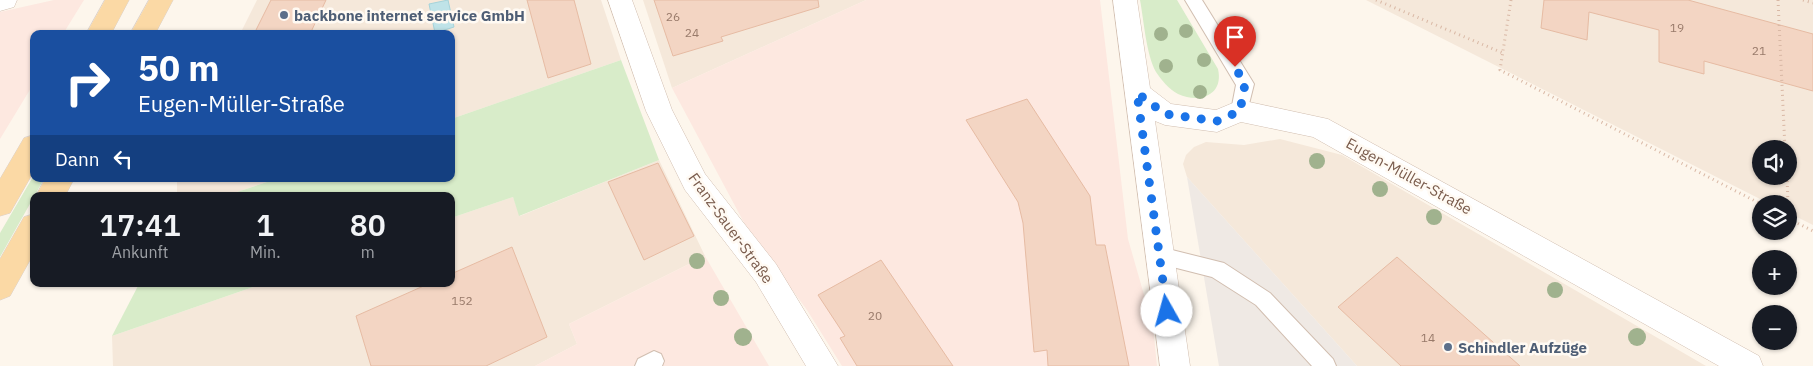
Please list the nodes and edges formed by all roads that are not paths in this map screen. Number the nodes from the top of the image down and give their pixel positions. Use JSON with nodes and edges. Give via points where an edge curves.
{"nodes":[{"id":1,"x":5,"y":0,"type":"edge"},
{"id":2,"x":118,"y":0,"type":"edge"},
{"id":3,"x":161,"y":0,"type":"edge"},
{"id":4,"x":620,"y":0,"type":"edge"},
{"id":5,"x":1125,"y":0,"type":"edge"},
{"id":6,"x":1193,"y":0,"type":"edge"},
{"id":7,"x":0,"y":2,"type":"edge"},
{"id":8,"x":100,"y":30,"type":"edge"},
{"id":9,"x":144,"y":30,"type":"edge"},
{"id":10,"x":1137,"y":93,"type":"junction"},
{"id":11,"x":1240,"y":111,"type":"junction"},
{"id":12,"x":30,"y":153,"type":"edge"},
{"id":13,"x":0,"y":204,"type":"edge"},
{"id":14,"x":30,"y":233,"type":"edge"},
{"id":15,"x":1160,"y":256,"type":"junction"},
{"id":16,"x":0,"y":288,"type":"edge"},
{"id":17,"x":822,"y":366,"type":"edge"},
{"id":18,"x":1174,"y":366,"type":"edge"},
{"id":19,"x":1326,"y":366,"type":"edge"},
{"id":20,"x":1748,"y":366,"type":"edge"}],
"edges":[{"from":1,"to":7,"type":"street"},
{"from":2,"to":8,"type":"main road"},
{"from":3,"to":9,"type":"main road"},
{"from":4,"to":17,"type":"street","name":"Franz-Sauer-Straße","via":[[659,111],[695,182],[766,273]]},
{"from":5,"to":10,"type":"street"},
{"from":6,"to":11,"type":"lane","via":[[1245,84]]},
{"from":10,"to":11,"type":"street","via":[[1165,114],[1217,121]]},
{"from":10,"to":15,"type":"street"},
{"from":11,"to":20,"type":"street","name":"Eugen-Müller-Straße","via":[[1319,126]]},
{"from":12,"to":13,"type":"main road"},
{"from":14,"to":16,"type":"main road"},
{"from":15,"to":18,"type":"street"},
{"from":15,"to":19,"type":"lane","via":[[1217,269],[1263,299]]}]}
